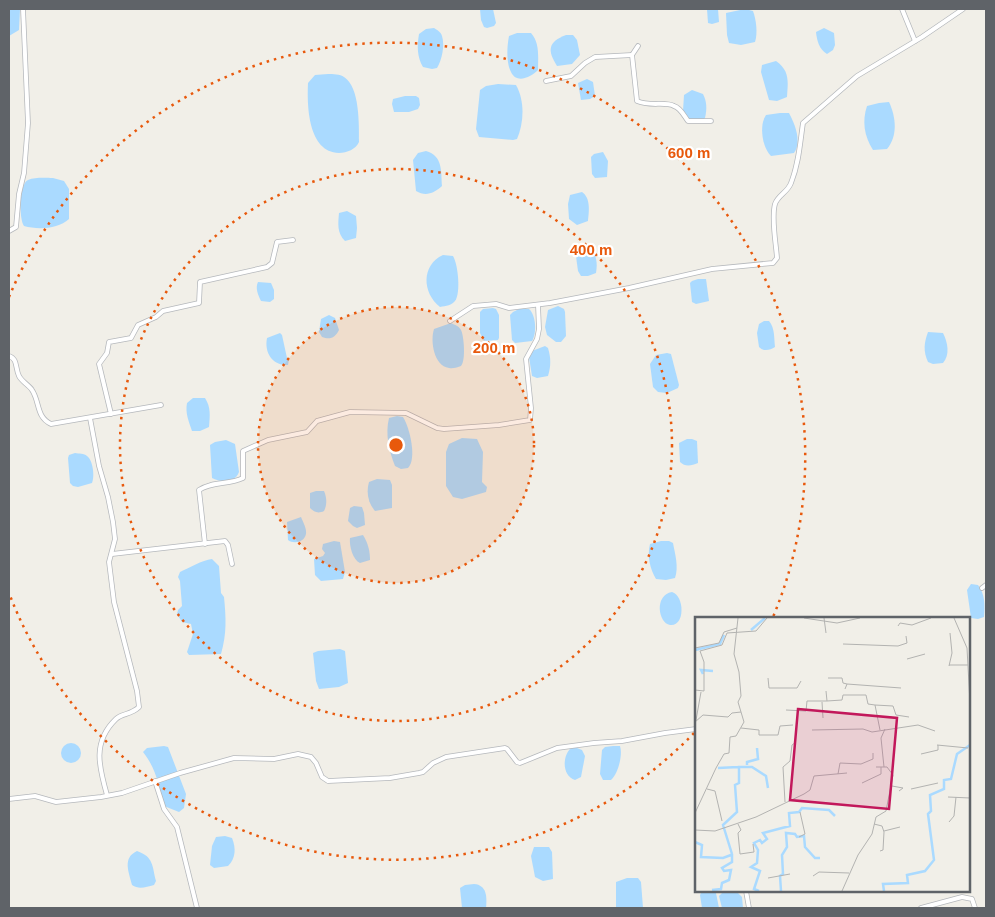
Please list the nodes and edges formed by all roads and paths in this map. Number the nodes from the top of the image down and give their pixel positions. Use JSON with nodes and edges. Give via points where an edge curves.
{"nodes":[{"id":1,"x":23,"y":9,"type":"edge"},
{"id":2,"x":902,"y":9,"type":"edge"},
{"id":3,"x":963,"y":9,"type":"edge"},
{"id":4,"x":915,"y":41,"type":"junction"},
{"id":5,"x":638,"y":46,"type":"dead end"},
{"id":6,"x":632,"y":55,"type":"junction"},
{"id":7,"x":546,"y":82,"type":"dead end"},
{"id":8,"x":711,"y":121,"type":"dead end"},
{"id":9,"x":9,"y":231,"type":"edge"},
{"id":10,"x":294,"y":240,"type":"dead end"},
{"id":11,"x":538,"y":305,"type":"junction"},
{"id":12,"x":450,"y":321,"type":"dead end"},
{"id":13,"x":9,"y":356,"type":"edge"},
{"id":14,"x":161,"y":405,"type":"dead end"},
{"id":15,"x":110,"y":414,"type":"junction"},
{"id":16,"x":90,"y":418,"type":"junction"},
{"id":17,"x":205,"y":544,"type":"junction"},
{"id":18,"x":112,"y":554,"type":"junction"},
{"id":19,"x":232,"y":564,"type":"dead end"},
{"id":20,"x":695,"y":729,"type":"edge"},
{"id":21,"x":155,"y":781,"type":"junction"},
{"id":22,"x":107,"y":795,"type":"junction"},
{"id":23,"x":9,"y":800,"type":"edge"},
{"id":24,"x":746,"y":892,"type":"edge"},
{"id":25,"x":196,"y":908,"type":"edge"},
{"id":26,"x":749,"y":908,"type":"edge"},
{"id":27,"x":921,"y":908,"type":"edge"},
{"id":28,"x":975,"y":908,"type":"edge"}],
"edges":[{"from":1,"to":9,"type":"street","via":[[28,123],[24,173],[18,194],[18,221],[16,228]]},
{"from":2,"to":4,"type":"street"},
{"from":3,"to":4,"type":"street"},
{"from":4,"to":11,"type":"street","via":[[858,76],[803,123],[791,183],[775,205],[777,258],[773,263],[712,269]]},
{"from":5,"to":6,"type":"street"},
{"from":6,"to":7,"type":"street","via":[[595,57],[571,76]]},
{"from":6,"to":8,"type":"street","via":[[637,101],[674,106],[691,122]]},
{"from":10,"to":15,"type":"street","via":[[277,242],[272,263],[267,267],[200,282],[200,303],[163,310],[138,325],[131,338],[109,342],[107,353],[99,364]]},
{"from":11,"to":12,"type":"street","via":[[509,308],[496,304],[473,306]]},
{"from":11,"to":17,"type":"street","via":[[537,339],[526,359],[530,420],[444,429],[406,413],[350,412],[317,421],[307,432],[249,447],[243,451],[243,478],[207,485],[199,490]]},
{"from":13,"to":16,"type":"street","via":[[15,360],[19,376],[34,394],[45,421],[51,424]]},
{"from":14,"to":15,"type":"street"},
{"from":15,"to":16,"type":"street"},
{"from":16,"to":18,"type":"street","via":[[113,522],[115,540]]},
{"from":17,"to":18,"type":"street"},
{"from":17,"to":19,"type":"street","via":[[225,541]]},
{"from":18,"to":22,"type":"street","via":[[109,573],[114,602],[139,707],[133,713],[118,717],[105,732],[99,747]]},
{"from":20,"to":21,"type":"street","via":[[557,748],[520,763],[505,748],[468,752],[446,757],[423,772],[390,778],[328,781],[322,777],[311,757],[298,754],[274,759],[234,758]]},
{"from":21,"to":22,"type":"street"},
{"from":21,"to":25,"type":"street","via":[[164,809],[177,827]]},
{"from":22,"to":23,"type":"street","via":[[56,802],[35,796]]},
{"from":24,"to":26,"type":"street"},
{"from":27,"to":28,"type":"street","via":[[962,898],[972,899]]}]}
